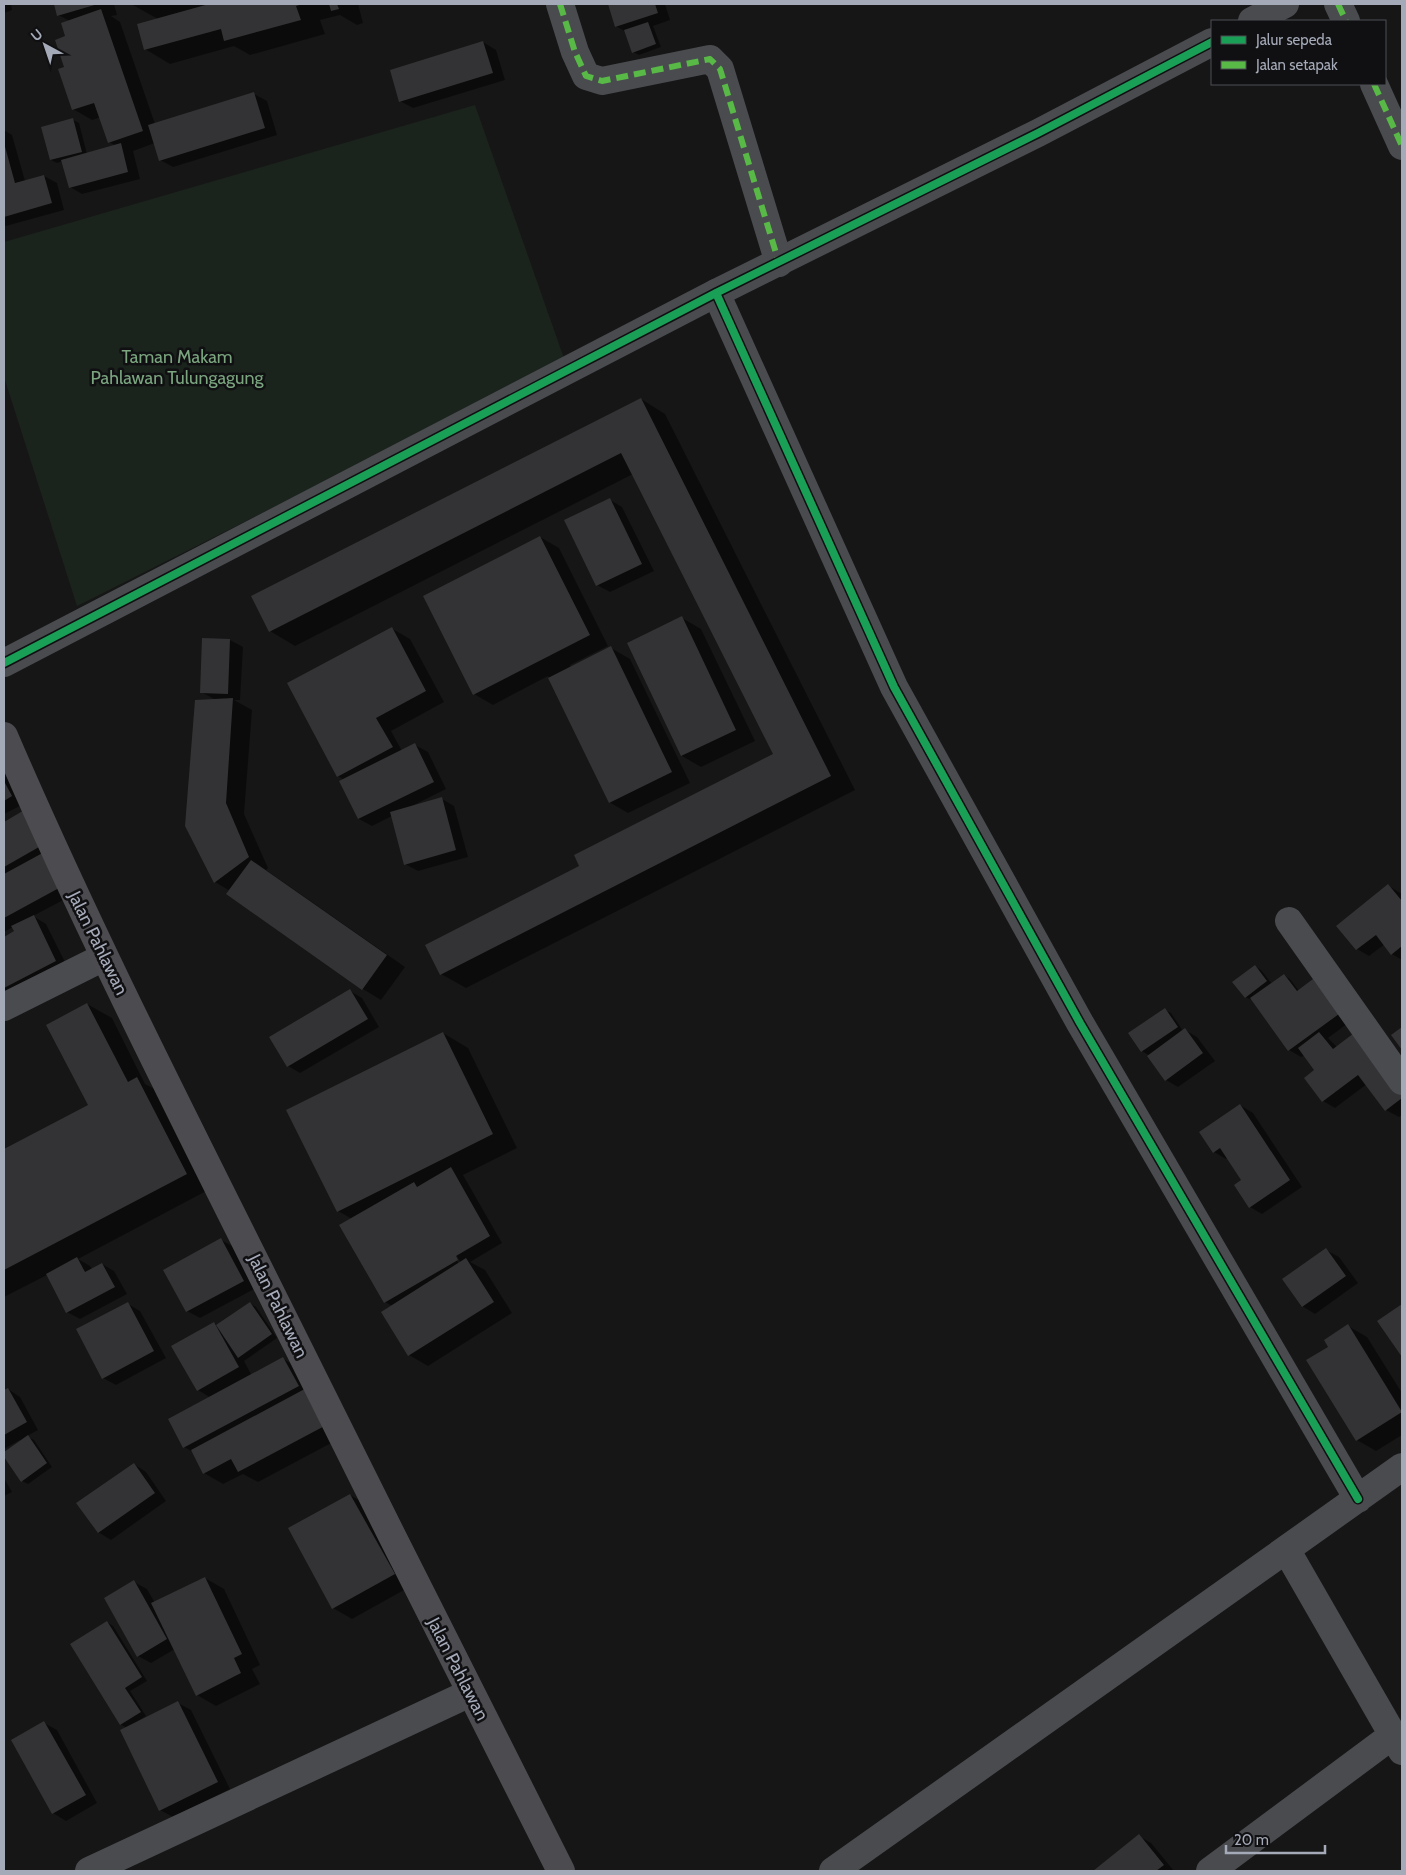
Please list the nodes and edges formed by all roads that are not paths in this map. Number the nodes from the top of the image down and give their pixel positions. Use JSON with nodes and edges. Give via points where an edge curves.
{"nodes":[{"id":1,"x":560,"y":4,"type":"edge"},
{"id":2,"x":1285,"y":4,"type":"edge"},
{"id":3,"x":1338,"y":4,"type":"edge"},
{"id":4,"x":1254,"y":20,"type":"edge"},
{"id":5,"x":1346,"y":20,"type":"edge"},
{"id":6,"x":1211,"y":43,"type":"edge"},
{"id":7,"x":1374,"y":85,"type":"edge"},
{"id":8,"x":1402,"y":146,"type":"edge"},
{"id":9,"x":779,"y":263,"type":"junction"},
{"id":10,"x":716,"y":293,"type":"junction"},
{"id":11,"x":4,"y":663,"type":"edge"},
{"id":12,"x":4,"y":736,"type":"edge"},
{"id":13,"x":1288,"y":921,"type":"dead end"},
{"id":14,"x":104,"y":957,"type":"junction"},
{"id":15,"x":4,"y":1007,"type":"edge"},
{"id":16,"x":1402,"y":1081,"type":"edge"},
{"id":17,"x":1402,"y":1467,"type":"edge"},
{"id":18,"x":1358,"y":1499,"type":"junction"},
{"id":19,"x":1287,"y":1550,"type":"junction"},
{"id":20,"x":470,"y":1693,"type":"junction"},
{"id":21,"x":1398,"y":1743,"type":"edge"},
{"id":22,"x":89,"y":1871,"type":"edge"},
{"id":23,"x":561,"y":1871,"type":"edge"},
{"id":24,"x":833,"y":1871,"type":"edge"},
{"id":25,"x":1210,"y":1871,"type":"edge"}],
"edges":[{"from":1,"to":9,"type":"street","via":[[586,76],[602,81],[710,59],[720,69]]},
{"from":2,"to":4,"type":"street"},
{"from":3,"to":5,"type":"street"},
{"from":6,"to":9,"type":"street"},
{"from":7,"to":8,"type":"street"},
{"from":9,"to":10,"type":"street"},
{"from":10,"to":11,"type":"street"},
{"from":10,"to":18,"type":"street","via":[[894,687],[1080,1023]]},
{"from":12,"to":14,"type":"highway","name":"Jalan Pahlawan"},
{"from":13,"to":16,"type":"street"},
{"from":14,"to":15,"type":"street"},
{"from":14,"to":20,"type":"highway","name":"Jalan Pahlawan"},
{"from":17,"to":18,"type":"street"},
{"from":18,"to":19,"type":"street"},
{"from":19,"to":21,"type":"street"},
{"from":19,"to":24,"type":"street"},
{"from":20,"to":22,"type":"street"},
{"from":20,"to":23,"type":"highway","name":"Jalan Pahlawan"},
{"from":21,"to":25,"type":"street"}]}
